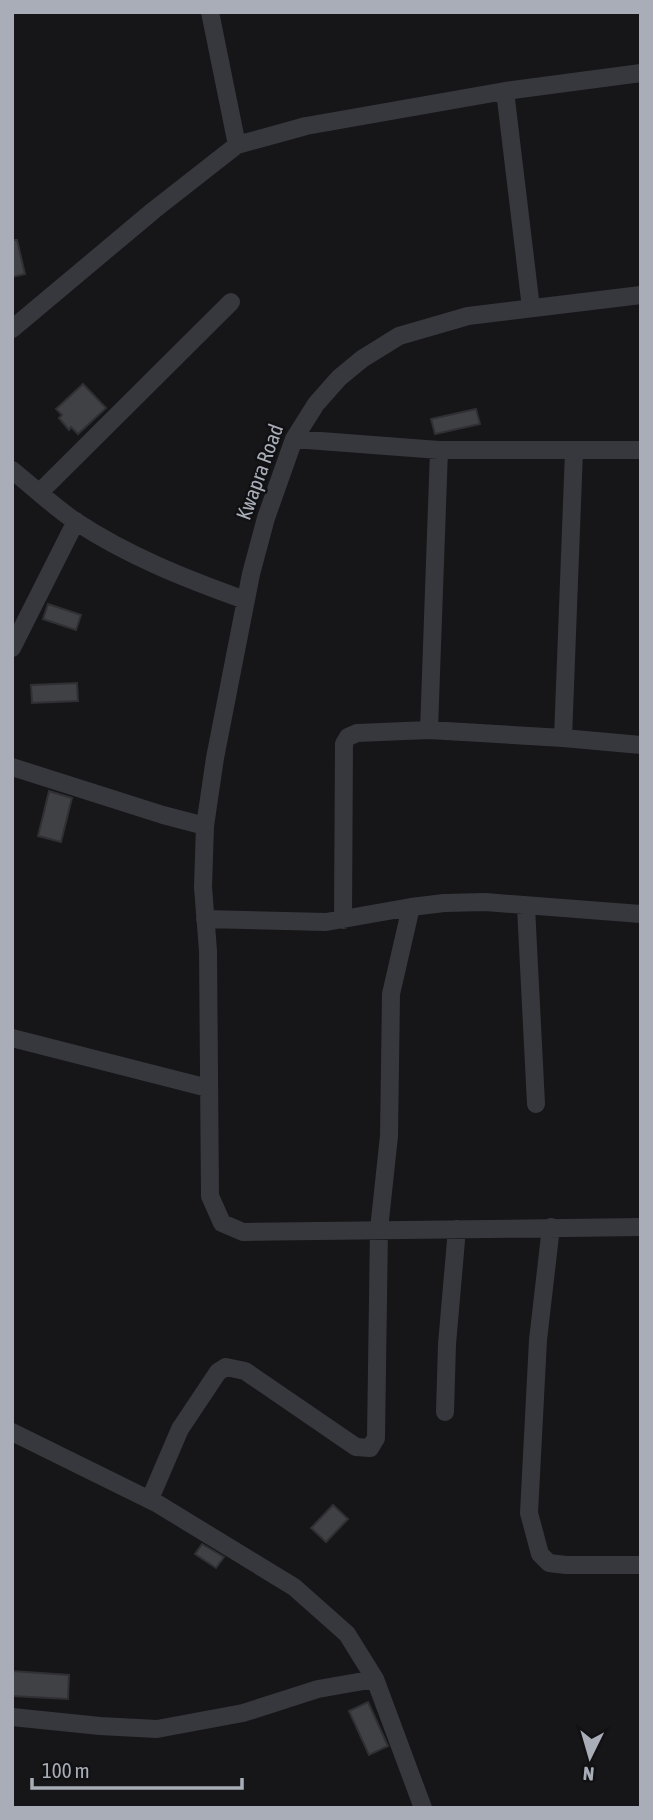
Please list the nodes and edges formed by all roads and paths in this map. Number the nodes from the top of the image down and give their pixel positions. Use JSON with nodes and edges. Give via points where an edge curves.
{"nodes":[{"id":1,"x":210,"y":12,"type":"edge"},
{"id":2,"x":641,"y":73,"type":"edge"},
{"id":3,"x":505,"y":92,"type":"junction"},
{"id":4,"x":237,"y":145,"type":"junction"},
{"id":5,"x":641,"y":295,"type":"edge"},
{"id":6,"x":231,"y":302,"type":"dead end"},
{"id":7,"x":531,"y":308,"type":"junction"},
{"id":8,"x":12,"y":329,"type":"edge"},
{"id":9,"x":294,"y":439,"type":"junction"},
{"id":10,"x":439,"y":450,"type":"junction"},
{"id":11,"x":641,"y":450,"type":"edge"},
{"id":12,"x":574,"y":451,"type":"junction"},
{"id":13,"x":12,"y":470,"type":"edge"},
{"id":14,"x":40,"y":492,"type":"junction"},
{"id":15,"x":76,"y":521,"type":"junction"},
{"id":16,"x":245,"y":600,"type":"junction"},
{"id":17,"x":12,"y":648,"type":"edge"},
{"id":18,"x":429,"y":730,"type":"junction"},
{"id":19,"x":563,"y":738,"type":"junction"},
{"id":20,"x":641,"y":745,"type":"edge"},
{"id":21,"x":12,"y":767,"type":"edge"},
{"id":22,"x":205,"y":826,"type":"junction"},
{"id":23,"x":411,"y":907,"type":"junction"},
{"id":24,"x":526,"y":907,"type":"junction"},
{"id":25,"x":641,"y":914,"type":"edge"},
{"id":26,"x":205,"y":919,"type":"junction"},
{"id":27,"x":343,"y":920,"type":"junction"},
{"id":28,"x":12,"y":1038,"type":"edge"},
{"id":29,"x":208,"y":1088,"type":"junction"},
{"id":30,"x":536,"y":1104,"type":"dead end"},
{"id":31,"x":551,"y":1227,"type":"junction"},
{"id":32,"x":641,"y":1227,"type":"edge"},
{"id":33,"x":379,"y":1229,"type":"junction"},
{"id":34,"x":457,"y":1229,"type":"junction"},
{"id":35,"x":445,"y":1412,"type":"dead end"},
{"id":36,"x":12,"y":1432,"type":"edge"},
{"id":37,"x":150,"y":1499,"type":"junction"},
{"id":38,"x":641,"y":1565,"type":"edge"},
{"id":39,"x":375,"y":1679,"type":"junction"},
{"id":40,"x":12,"y":1717,"type":"edge"},
{"id":41,"x":423,"y":1808,"type":"edge"}],
"edges":[{"from":1,"to":4,"type":"street"},
{"from":2,"to":3,"type":"street"},
{"from":3,"to":4,"type":"street","via":[[286,130]]},
{"from":3,"to":7,"type":"street"},
{"from":4,"to":8,"type":"street"},
{"from":5,"to":7,"type":"street","name":"Kwapra Road"},
{"from":6,"to":14,"type":"street"},
{"from":7,"to":9,"type":"street","name":"Kwapra Road","via":[[468,316],[399,336],[339,378]]},
{"from":9,"to":10,"type":"street"},
{"from":9,"to":16,"type":"street","name":"Kwapra Road","via":[[266,518]]},
{"from":10,"to":12,"type":"street"},
{"from":10,"to":18,"type":"street"},
{"from":11,"to":12,"type":"street"},
{"from":12,"to":19,"type":"street"},
{"from":13,"to":14,"type":"street"},
{"from":14,"to":15,"type":"street"},
{"from":15,"to":16,"type":"street","via":[[147,562]]},
{"from":15,"to":17,"type":"street"},
{"from":16,"to":22,"type":"street","name":"Kwapra Road"},
{"from":18,"to":19,"type":"street"},
{"from":18,"to":27,"type":"street","via":[[357,733],[344,744]]},
{"from":19,"to":20,"type":"street"},
{"from":21,"to":22,"type":"street"},
{"from":22,"to":26,"type":"street","name":"Kwapra Road"},
{"from":23,"to":24,"type":"street","via":[[485,902]]},
{"from":23,"to":27,"type":"street"},
{"from":23,"to":33,"type":"street","via":[[391,994],[389,1136]]},
{"from":24,"to":25,"type":"street"},
{"from":24,"to":30,"type":"street"},
{"from":26,"to":27,"type":"street"},
{"from":26,"to":29,"type":"street","name":"Kwapra Road"},
{"from":28,"to":29,"type":"street"},
{"from":29,"to":33,"type":"street","name":"Kwapra Road","via":[[210,1196],[222,1223],[243,1232]]},
{"from":31,"to":32,"type":"street","name":"Kwapra Road"},
{"from":31,"to":34,"type":"street","name":"Kwapra Road"},
{"from":31,"to":38,"type":"street","via":[[538,1340],[528,1513],[534,1539],[549,1563]]},
{"from":33,"to":34,"type":"street","name":"Kwapra Road"},
{"from":33,"to":37,"type":"street","via":[[373,1445],[355,1447],[245,1371],[226,1367],[180,1429]]},
{"from":34,"to":35,"type":"street"},
{"from":36,"to":37,"type":"street"},
{"from":37,"to":39,"type":"street","via":[[294,1587],[347,1634]]},
{"from":39,"to":40,"type":"street","via":[[318,1689],[243,1713],[157,1729]]},
{"from":39,"to":41,"type":"street"}]}
